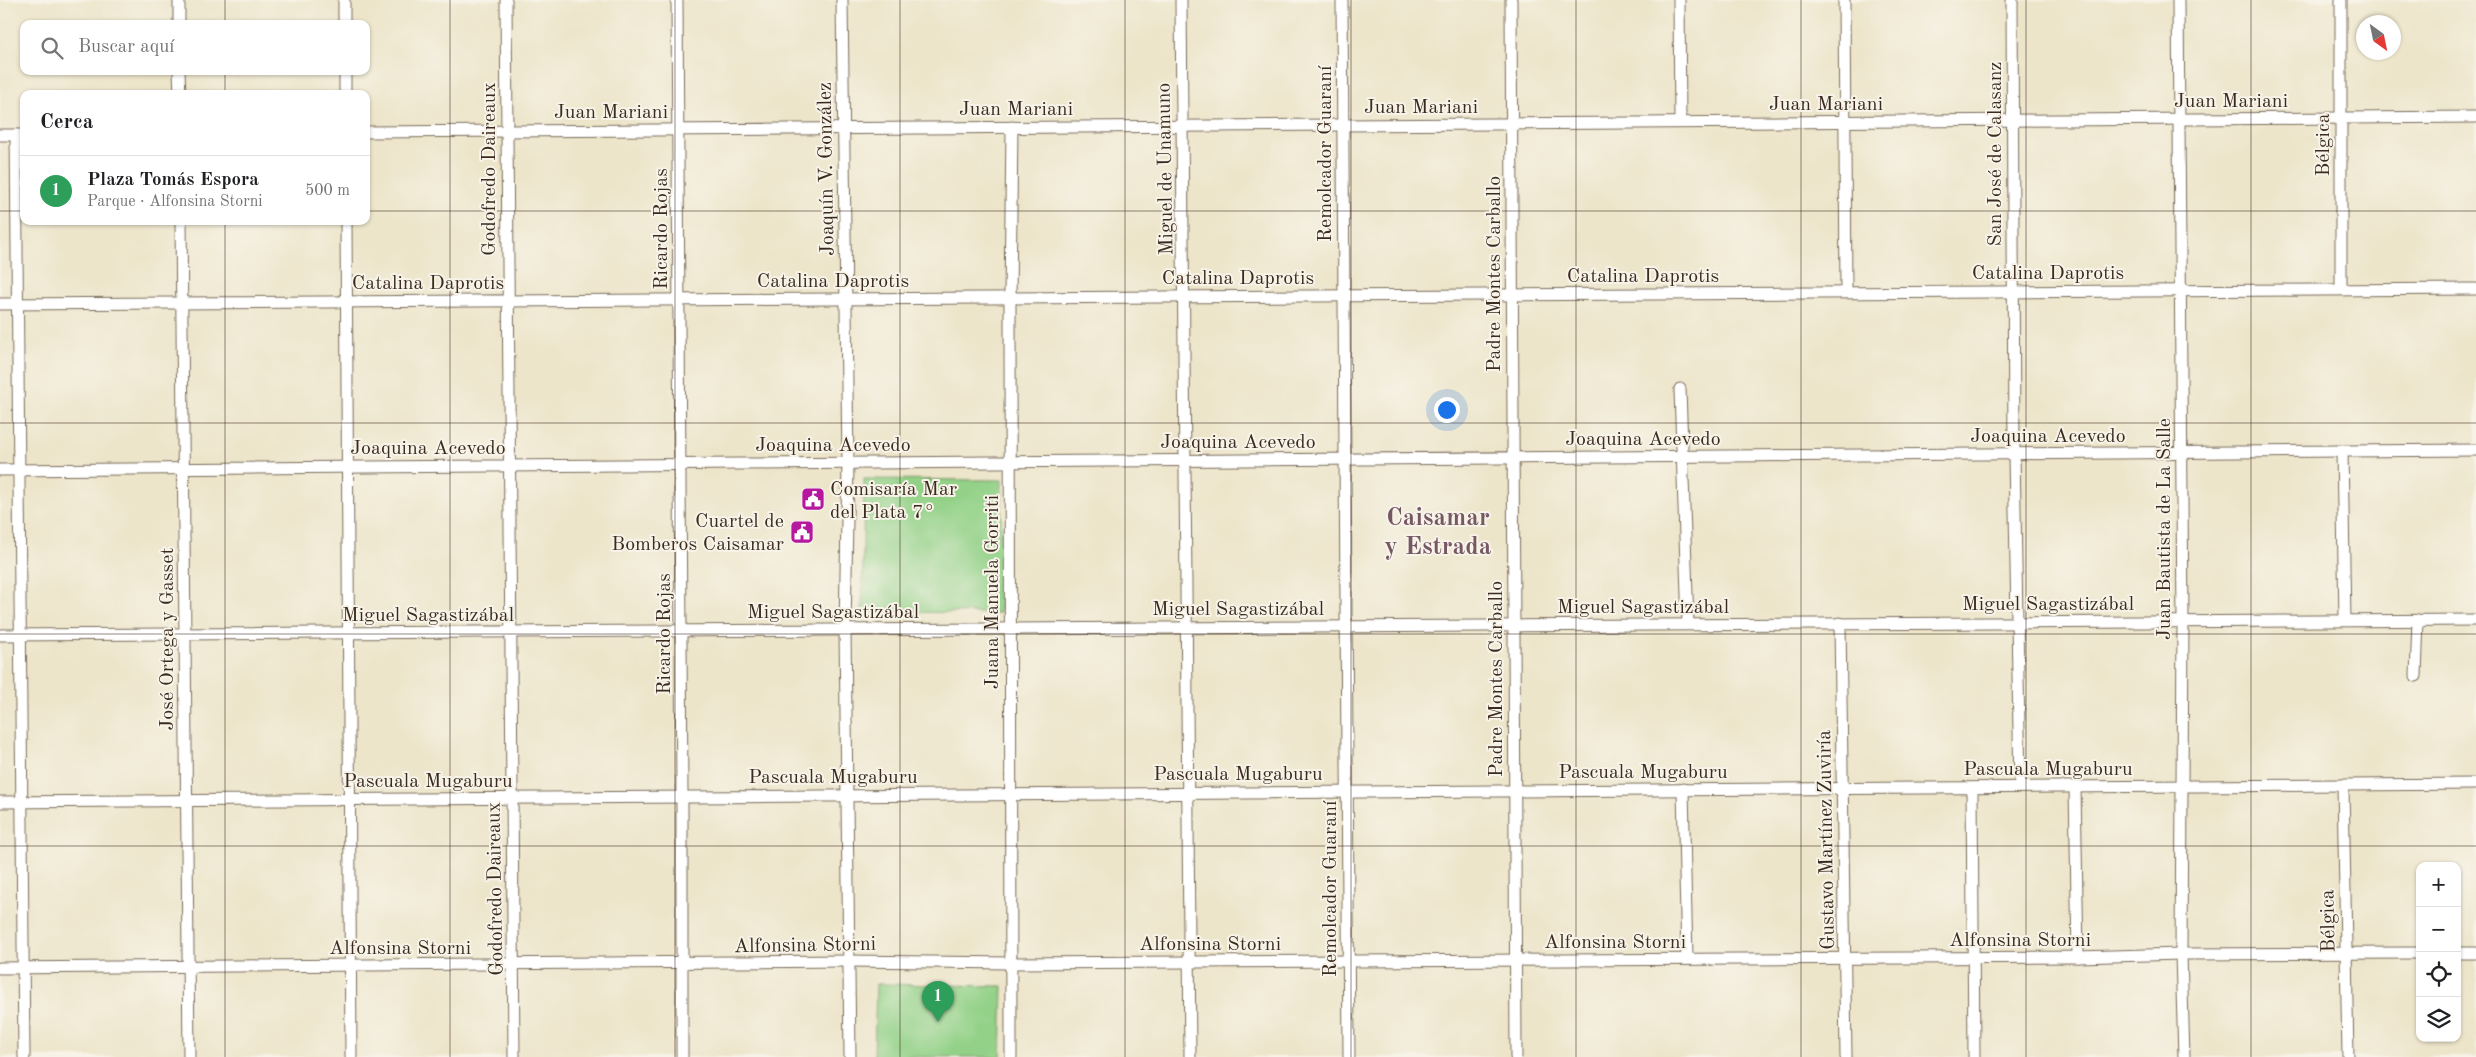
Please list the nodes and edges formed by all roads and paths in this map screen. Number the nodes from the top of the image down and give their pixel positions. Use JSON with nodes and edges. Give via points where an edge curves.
{"nodes":[{"id":1,"x":179,"y":0,"type":"edge"},
{"id":2,"x":344,"y":0,"type":"edge"},
{"id":3,"x":506,"y":0,"type":"edge"},
{"id":4,"x":677,"y":0,"type":"edge"},
{"id":5,"x":842,"y":0,"type":"edge"},
{"id":6,"x":1181,"y":0,"type":"edge"},
{"id":7,"x":1342,"y":0,"type":"edge"},
{"id":8,"x":1511,"y":0,"type":"edge"},
{"id":9,"x":1678,"y":0,"type":"edge"},
{"id":10,"x":1844,"y":0,"type":"edge"},
{"id":11,"x":2012,"y":0,"type":"edge"},
{"id":12,"x":2178,"y":0,"type":"edge"},
{"id":13,"x":2341,"y":0,"type":"edge"},
{"id":14,"x":179,"y":20,"type":"edge"},
{"id":15,"x":344,"y":20,"type":"edge"},
{"id":16,"x":179,"y":75,"type":"edge"},
{"id":17,"x":345,"y":75,"type":"edge"},
{"id":18,"x":180,"y":90,"type":"edge"},
{"id":19,"x":345,"y":90,"type":"edge"},
{"id":20,"x":2476,"y":117,"type":"edge"},
{"id":21,"x":2341,"y":118,"type":"junction"},
{"id":22,"x":2179,"y":119,"type":"junction"},
{"id":23,"x":2013,"y":120,"type":"junction"},
{"id":24,"x":1845,"y":121,"type":"junction"},
{"id":25,"x":1680,"y":122,"type":"junction"},
{"id":26,"x":1511,"y":124,"type":"junction"},
{"id":27,"x":1343,"y":125,"type":"junction"},
{"id":28,"x":1182,"y":126,"type":"junction"},
{"id":29,"x":1012,"y":127,"type":"junction"},
{"id":30,"x":844,"y":128,"type":"junction"},
{"id":31,"x":678,"y":129,"type":"junction"},
{"id":32,"x":507,"y":130,"type":"junction"},
{"id":33,"x":370,"y":132,"type":"edge"},
{"id":34,"x":0,"y":135,"type":"edge"},
{"id":35,"x":20,"y":135,"type":"edge"},
{"id":36,"x":181,"y":225,"type":"edge"},
{"id":37,"x":346,"y":225,"type":"edge"},
{"id":38,"x":2476,"y":289,"type":"edge"},
{"id":39,"x":2180,"y":290,"type":"junction"},
{"id":40,"x":2342,"y":290,"type":"junction"},
{"id":41,"x":2014,"y":291,"type":"junction"},
{"id":42,"x":1846,"y":292,"type":"junction"},
{"id":43,"x":1512,"y":294,"type":"junction"},
{"id":44,"x":1184,"y":296,"type":"junction"},
{"id":45,"x":1344,"y":296,"type":"junction"},
{"id":46,"x":846,"y":298,"type":"junction"},
{"id":47,"x":1010,"y":298,"type":"junction"},
{"id":48,"x":508,"y":300,"type":"junction"},
{"id":49,"x":679,"y":300,"type":"junction"},
{"id":50,"x":182,"y":302,"type":"junction"},
{"id":51,"x":346,"y":302,"type":"junction"},
{"id":52,"x":0,"y":304,"type":"edge"},
{"id":53,"x":17,"y":304,"type":"junction"},
{"id":54,"x":1680,"y":389,"type":"dead end"},
{"id":55,"x":2476,"y":450,"type":"edge"},
{"id":56,"x":2342,"y":451,"type":"junction"},
{"id":57,"x":2181,"y":453,"type":"junction"},
{"id":58,"x":2014,"y":454,"type":"junction"},
{"id":59,"x":1682,"y":456,"type":"junction"},
{"id":60,"x":1513,"y":458,"type":"junction"},
{"id":61,"x":1345,"y":459,"type":"junction"},
{"id":62,"x":1185,"y":460,"type":"junction"},
{"id":63,"x":1010,"y":462,"type":"junction"},
{"id":64,"x":848,"y":463,"type":"junction"},
{"id":65,"x":680,"y":464,"type":"junction"},
{"id":66,"x":509,"y":466,"type":"junction"},
{"id":67,"x":347,"y":467,"type":"junction"},
{"id":68,"x":183,"y":468,"type":"junction"},
{"id":69,"x":0,"y":470,"type":"edge"},
{"id":70,"x":19,"y":470,"type":"junction"},
{"id":71,"x":2345,"y":620,"type":"junction"},
{"id":72,"x":2418,"y":620,"type":"junction"},
{"id":73,"x":2476,"y":620,"type":"edge"},
{"id":74,"x":2182,"y":621,"type":"junction"},
{"id":75,"x":2018,"y":622,"type":"junction"},
{"id":76,"x":1840,"y":623,"type":"junction"},
{"id":77,"x":1688,"y":624,"type":"junction"},
{"id":78,"x":1346,"y":626,"type":"junction"},
{"id":79,"x":1514,"y":626,"type":"junction"},
{"id":80,"x":1186,"y":628,"type":"junction"},
{"id":81,"x":845,"y":629,"type":"junction"},
{"id":82,"x":1010,"y":629,"type":"junction"},
{"id":83,"x":682,"y":631,"type":"junction"},
{"id":84,"x":510,"y":632,"type":"junction"},
{"id":85,"x":348,"y":633,"type":"junction"},
{"id":86,"x":185,"y":634,"type":"junction"},
{"id":87,"x":0,"y":635,"type":"edge"},
{"id":88,"x":20,"y":635,"type":"junction"},
{"id":89,"x":2416,"y":676,"type":"dead end"},
{"id":90,"x":2476,"y":784,"type":"edge"},
{"id":91,"x":2343,"y":785,"type":"junction"},
{"id":92,"x":2183,"y":786,"type":"junction"},
{"id":93,"x":2020,"y":787,"type":"junction"},
{"id":94,"x":2076,"y":787,"type":"junction"},
{"id":95,"x":1842,"y":788,"type":"junction"},
{"id":96,"x":1972,"y":788,"type":"junction"},
{"id":97,"x":1682,"y":789,"type":"junction"},
{"id":98,"x":1514,"y":790,"type":"junction"},
{"id":99,"x":1347,"y":791,"type":"junction"},
{"id":100,"x":1189,"y":792,"type":"junction"},
{"id":101,"x":1010,"y":793,"type":"junction"},
{"id":102,"x":682,"y":796,"type":"junction"},
{"id":103,"x":847,"y":796,"type":"junction"},
{"id":104,"x":512,"y":798,"type":"junction"},
{"id":105,"x":349,"y":799,"type":"junction"},
{"id":106,"x":186,"y":800,"type":"junction"},
{"id":107,"x":0,"y":802,"type":"edge"},
{"id":108,"x":21,"y":802,"type":"junction"},
{"id":109,"x":2347,"y":953,"type":"junction"},
{"id":110,"x":2416,"y":953,"type":"edge"},
{"id":111,"x":2180,"y":954,"type":"junction"},
{"id":112,"x":2461,"y":954,"type":"edge"},
{"id":113,"x":2476,"y":954,"type":"edge"},
{"id":114,"x":2078,"y":957,"type":"junction"},
{"id":115,"x":1973,"y":958,"type":"junction"},
{"id":116,"x":1687,"y":959,"type":"junction"},
{"id":117,"x":1845,"y":959,"type":"junction"},
{"id":118,"x":1515,"y":960,"type":"junction"},
{"id":119,"x":1348,"y":961,"type":"junction"},
{"id":120,"x":849,"y":962,"type":"junction"},
{"id":121,"x":1189,"y":962,"type":"junction"},
{"id":122,"x":1010,"y":963,"type":"junction"},
{"id":123,"x":682,"y":964,"type":"junction"},
{"id":124,"x":513,"y":965,"type":"junction"},
{"id":125,"x":351,"y":966,"type":"junction"},
{"id":126,"x":188,"y":967,"type":"junction"},
{"id":127,"x":0,"y":968,"type":"edge"},
{"id":128,"x":23,"y":968,"type":"junction"},
{"id":129,"x":24,"y":1057,"type":"edge"},
{"id":130,"x":188,"y":1057,"type":"edge"},
{"id":131,"x":351,"y":1057,"type":"edge"},
{"id":132,"x":514,"y":1057,"type":"edge"},
{"id":133,"x":682,"y":1057,"type":"edge"},
{"id":134,"x":850,"y":1057,"type":"edge"},
{"id":135,"x":1010,"y":1057,"type":"edge"},
{"id":136,"x":1190,"y":1057,"type":"edge"},
{"id":137,"x":1349,"y":1057,"type":"edge"},
{"id":138,"x":1516,"y":1057,"type":"edge"},
{"id":139,"x":1846,"y":1057,"type":"edge"},
{"id":140,"x":1974,"y":1057,"type":"edge"},
{"id":141,"x":2184,"y":1057,"type":"edge"},
{"id":142,"x":2348,"y":1057,"type":"edge"}],
"edges":[{"from":1,"to":14,"type":"street"},
{"from":2,"to":15,"type":"street"},
{"from":3,"to":32,"type":"street","name":"Godofredo Daireaux"},
{"from":4,"to":31,"type":"street","name":"Ricardo Rojas"},
{"from":5,"to":30,"type":"street","name":"Joaquín V. González"},
{"from":6,"to":28,"type":"street","name":"Miguel de Unamuno"},
{"from":7,"to":27,"type":"street","name":"Remolcador Guaraní"},
{"from":8,"to":26,"type":"street","name":"Padre Montes Carballo"},
{"from":9,"to":25,"type":"street"},
{"from":10,"to":24,"type":"street"},
{"from":11,"to":23,"type":"street","name":"San José de Calasanz"},
{"from":12,"to":22,"type":"street","name":"Juan Bautista de La Salle"},
{"from":13,"to":21,"type":"street","name":"Bélgica"},
{"from":16,"to":18,"type":"street"},
{"from":17,"to":19,"type":"street"},
{"from":20,"to":21,"type":"street","name":"Juan Mariani"},
{"from":21,"to":22,"type":"street","name":"Juan Mariani"},
{"from":21,"to":40,"type":"street","name":"Bélgica"},
{"from":22,"to":23,"type":"street","name":"Juan Mariani"},
{"from":22,"to":39,"type":"street","name":"Juan Bautista de La Salle"},
{"from":23,"to":24,"type":"street","name":"Juan Mariani"},
{"from":23,"to":41,"type":"street","name":"San José de Calasanz"},
{"from":24,"to":25,"type":"street","name":"Juan Mariani"},
{"from":24,"to":42,"type":"street"},
{"from":25,"to":26,"type":"street","name":"Juan Mariani"},
{"from":26,"to":27,"type":"street","name":"Juan Mariani"},
{"from":26,"to":43,"type":"street","name":"Padre Montes Carballo"},
{"from":27,"to":28,"type":"street","name":"Juan Mariani"},
{"from":27,"to":45,"type":"street","name":"Remolcador Guaraní"},
{"from":28,"to":29,"type":"street","name":"Juan Mariani"},
{"from":28,"to":44,"type":"street","name":"Miguel de Unamuno"},
{"from":29,"to":30,"type":"street","name":"Juan Mariani"},
{"from":29,"to":47,"type":"street","name":"Juana Manuela Gorriti"},
{"from":30,"to":31,"type":"street","name":"Juan Mariani"},
{"from":30,"to":46,"type":"street","name":"Joaquín V. González"},
{"from":31,"to":32,"type":"street","name":"Juan Mariani"},
{"from":31,"to":49,"type":"street","name":"Ricardo Rojas"},
{"from":32,"to":33,"type":"street","name":"Juan Mariani"},
{"from":32,"to":48,"type":"street","name":"Godofredo Daireaux"},
{"from":34,"to":35,"type":"street"},
{"from":35,"to":53,"type":"street"},
{"from":36,"to":50,"type":"street","name":"José Ortega y Gasset"},
{"from":37,"to":51,"type":"street"},
{"from":38,"to":40,"type":"street","name":"Catalina Daprotis"},
{"from":39,"to":40,"type":"street","name":"Catalina Daprotis"},
{"from":39,"to":41,"type":"street","name":"Catalina Daprotis"},
{"from":39,"to":57,"type":"street","name":"Juan Bautista de La Salle"},
{"from":41,"to":42,"type":"street","name":"Catalina Daprotis"},
{"from":41,"to":58,"type":"street","name":"San José de Calasanz"},
{"from":42,"to":43,"type":"street","name":"Catalina Daprotis"},
{"from":43,"to":45,"type":"street","name":"Catalina Daprotis"},
{"from":43,"to":60,"type":"street","name":"Padre Montes Carballo"},
{"from":44,"to":45,"type":"street","name":"Catalina Daprotis"},
{"from":44,"to":47,"type":"street","name":"Catalina Daprotis"},
{"from":44,"to":62,"type":"street","name":"Miguel de Unamuno"},
{"from":45,"to":61,"type":"street","name":"Remolcador Guaraní"},
{"from":46,"to":47,"type":"street","name":"Catalina Daprotis"},
{"from":46,"to":49,"type":"street","name":"Catalina Daprotis"},
{"from":46,"to":64,"type":"street","name":"Joaquín V. González"},
{"from":47,"to":63,"type":"street","name":"Juana Manuela Gorriti"},
{"from":48,"to":49,"type":"street","name":"Catalina Daprotis"},
{"from":48,"to":51,"type":"street","name":"Catalina Daprotis"},
{"from":48,"to":66,"type":"street","name":"Godofredo Daireaux"},
{"from":49,"to":65,"type":"street","name":"Ricardo Rojas"},
{"from":50,"to":51,"type":"street","name":"Catalina Daprotis"},
{"from":50,"to":53,"type":"street","name":"Catalina Daprotis"},
{"from":50,"to":68,"type":"street","name":"José Ortega y Gasset"},
{"from":51,"to":67,"type":"street"},
{"from":52,"to":53,"type":"street","name":"Catalina Daprotis"},
{"from":53,"to":70,"type":"street"},
{"from":54,"to":59,"type":"street"},
{"from":55,"to":56,"type":"street","name":"Joaquina Acevedo"},
{"from":56,"to":57,"type":"street","name":"Joaquina Acevedo"},
{"from":56,"to":71,"type":"street"},
{"from":57,"to":58,"type":"street","name":"Joaquina Acevedo"},
{"from":57,"to":74,"type":"street","name":"Juan Bautista de La Salle"},
{"from":58,"to":59,"type":"street","name":"Joaquina Acevedo"},
{"from":58,"to":75,"type":"street","name":"San José de Calasanz"},
{"from":59,"to":60,"type":"street","name":"Joaquina Acevedo"},
{"from":59,"to":77,"type":"street"},
{"from":60,"to":61,"type":"street","name":"Joaquina Acevedo"},
{"from":60,"to":79,"type":"street","name":"Padre Montes Carballo"},
{"from":61,"to":62,"type":"street","name":"Joaquina Acevedo"},
{"from":61,"to":78,"type":"street","name":"Remolcador Guaraní"},
{"from":62,"to":63,"type":"street","name":"Joaquina Acevedo"},
{"from":62,"to":80,"type":"street","name":"Miguel de Unamuno"},
{"from":63,"to":64,"type":"street","name":"Joaquina Acevedo"},
{"from":63,"to":82,"type":"street","name":"Juana Manuela Gorriti"},
{"from":64,"to":65,"type":"street","name":"Joaquina Acevedo"},
{"from":64,"to":81,"type":"street","name":"Joaquín V. González"},
{"from":65,"to":66,"type":"street","name":"Joaquina Acevedo"},
{"from":65,"to":83,"type":"street","name":"Ricardo Rojas"},
{"from":66,"to":67,"type":"street","name":"Joaquina Acevedo"},
{"from":66,"to":84,"type":"street","name":"Godofredo Daireaux"},
{"from":67,"to":68,"type":"street","name":"Joaquina Acevedo"},
{"from":67,"to":85,"type":"street"},
{"from":68,"to":70,"type":"street","name":"Joaquina Acevedo"},
{"from":68,"to":86,"type":"street","name":"José Ortega y Gasset"},
{"from":69,"to":70,"type":"street","name":"Joaquina Acevedo"},
{"from":70,"to":88,"type":"street"},
{"from":71,"to":72,"type":"street","name":"Miguel Sagastizábal"},
{"from":71,"to":74,"type":"street","name":"Miguel Sagastizábal"},
{"from":72,"to":73,"type":"street","name":"Miguel Sagastizábal"},
{"from":72,"to":89,"type":"street"},
{"from":74,"to":75,"type":"street","name":"Miguel Sagastizábal"},
{"from":74,"to":92,"type":"street","name":"Juan Bautista de La Salle"},
{"from":75,"to":76,"type":"street","name":"Miguel Sagastizábal"},
{"from":75,"to":93,"type":"street","name":"San José de Calasanz"},
{"from":76,"to":77,"type":"street","name":"Miguel Sagastizábal"},
{"from":76,"to":95,"type":"street","name":"Gustavo Martínez Zuviría"},
{"from":77,"to":79,"type":"street","name":"Miguel Sagastizábal"},
{"from":78,"to":79,"type":"street","name":"Miguel Sagastizábal"},
{"from":78,"to":80,"type":"street","name":"Miguel Sagastizábal"},
{"from":78,"to":99,"type":"street","name":"Remolcador Guaraní"},
{"from":79,"to":98,"type":"street","name":"Padre Montes Carballo"},
{"from":80,"to":82,"type":"street","name":"Miguel Sagastizábal"},
{"from":80,"to":100,"type":"street","name":"Miguel de Unamuno"},
{"from":81,"to":82,"type":"street","name":"Miguel Sagastizábal"},
{"from":81,"to":83,"type":"street","name":"Miguel Sagastizábal"},
{"from":81,"to":103,"type":"street","name":"Joaquín V. González"},
{"from":82,"to":101,"type":"street","name":"Juana Manuela Gorriti"},
{"from":83,"to":84,"type":"street","name":"Miguel Sagastizábal"},
{"from":83,"to":102,"type":"street","name":"Ricardo Rojas"},
{"from":84,"to":85,"type":"street","name":"Miguel Sagastizábal"},
{"from":84,"to":104,"type":"street","name":"Godofredo Daireaux"},
{"from":85,"to":86,"type":"street","name":"Miguel Sagastizábal"},
{"from":85,"to":105,"type":"street"},
{"from":86,"to":88,"type":"street","name":"Miguel Sagastizábal"},
{"from":86,"to":106,"type":"street","name":"José Ortega y Gasset"},
{"from":87,"to":88,"type":"street","name":"Miguel Sagastizábal"},
{"from":88,"to":108,"type":"street"},
{"from":90,"to":91,"type":"street","name":"Pascuala Mugaburu"},
{"from":91,"to":92,"type":"street","name":"Pascuala Mugaburu"},
{"from":91,"to":109,"type":"street","name":"Bélgica"},
{"from":92,"to":94,"type":"street","name":"Pascuala Mugaburu"},
{"from":92,"to":111,"type":"street","name":"Juan Bautista de La Salle"},
{"from":93,"to":94,"type":"street","name":"Pascuala Mugaburu"},
{"from":93,"to":96,"type":"street","name":"Pascuala Mugaburu"},
{"from":94,"to":114,"type":"street"},
{"from":95,"to":96,"type":"street","name":"Pascuala Mugaburu"},
{"from":95,"to":97,"type":"street","name":"Pascuala Mugaburu"},
{"from":95,"to":117,"type":"street","name":"Gustavo Martínez Zuviría"},
{"from":96,"to":115,"type":"street"},
{"from":97,"to":98,"type":"street","name":"Pascuala Mugaburu"},
{"from":97,"to":116,"type":"street"},
{"from":98,"to":99,"type":"street","name":"Pascuala Mugaburu"},
{"from":98,"to":118,"type":"street","name":"Padre Montes Carballo"},
{"from":99,"to":100,"type":"street","name":"Pascuala Mugaburu"},
{"from":99,"to":119,"type":"street","name":"Remolcador Guaraní"},
{"from":100,"to":101,"type":"street","name":"Pascuala Mugaburu"},
{"from":100,"to":121,"type":"street","name":"Miguel de Unamuno"},
{"from":101,"to":103,"type":"street","name":"Pascuala Mugaburu"},
{"from":101,"to":122,"type":"street","name":"Juana Manuela Gorriti"},
{"from":102,"to":103,"type":"street","name":"Pascuala Mugaburu"},
{"from":102,"to":104,"type":"street","name":"Pascuala Mugaburu"},
{"from":102,"to":123,"type":"street","name":"Ricardo Rojas"},
{"from":103,"to":120,"type":"street","name":"Joaquín V. González"},
{"from":104,"to":105,"type":"street","name":"Pascuala Mugaburu"},
{"from":104,"to":124,"type":"street","name":"Godofredo Daireaux"},
{"from":105,"to":106,"type":"street","name":"Pascuala Mugaburu"},
{"from":105,"to":125,"type":"street"},
{"from":106,"to":108,"type":"street","name":"Pascuala Mugaburu"},
{"from":106,"to":126,"type":"street","name":"José Ortega y Gasset"},
{"from":107,"to":108,"type":"street","name":"Pascuala Mugaburu"},
{"from":108,"to":128,"type":"street"},
{"from":109,"to":110,"type":"street","name":"Alfonsina Storni"},
{"from":109,"to":111,"type":"street","name":"Alfonsina Storni"},
{"from":109,"to":142,"type":"street","name":"Bélgica"},
{"from":111,"to":114,"type":"street","name":"Alfonsina Storni"},
{"from":111,"to":141,"type":"street","name":"Juan Bautista de La Salle"},
{"from":112,"to":113,"type":"street"},
{"from":114,"to":115,"type":"street","name":"Alfonsina Storni"},
{"from":115,"to":117,"type":"street","name":"Alfonsina Storni"},
{"from":115,"to":140,"type":"street"},
{"from":116,"to":117,"type":"street","name":"Alfonsina Storni"},
{"from":116,"to":118,"type":"street","name":"Alfonsina Storni"},
{"from":117,"to":139,"type":"street","name":"Gustavo Martínez Zuviría"},
{"from":118,"to":119,"type":"street","name":"Alfonsina Storni"},
{"from":118,"to":138,"type":"street","name":"Padre Montes Carballo"},
{"from":119,"to":121,"type":"street","name":"Alfonsina Storni"},
{"from":119,"to":137,"type":"street","name":"Remolcador Guaraní"},
{"from":120,"to":122,"type":"street","name":"Alfonsina Storni"},
{"from":120,"to":123,"type":"street","name":"Alfonsina Storni"},
{"from":120,"to":134,"type":"street","name":"Joaquín V. González"},
{"from":121,"to":122,"type":"street","name":"Alfonsina Storni"},
{"from":121,"to":136,"type":"street","name":"Miguel de Unamuno"},
{"from":122,"to":135,"type":"street","name":"Juana Manuela Gorriti"},
{"from":123,"to":124,"type":"street","name":"Alfonsina Storni"},
{"from":123,"to":133,"type":"street","name":"Ricardo Rojas"},
{"from":124,"to":125,"type":"street","name":"Alfonsina Storni"},
{"from":124,"to":132,"type":"street","name":"Godofredo Daireaux"},
{"from":125,"to":126,"type":"street","name":"Alfonsina Storni"},
{"from":125,"to":131,"type":"street"},
{"from":126,"to":128,"type":"street","name":"Alfonsina Storni"},
{"from":126,"to":130,"type":"street","name":"José Ortega y Gasset"},
{"from":127,"to":128,"type":"street","name":"Alfonsina Storni"},
{"from":128,"to":129,"type":"street"}]}
